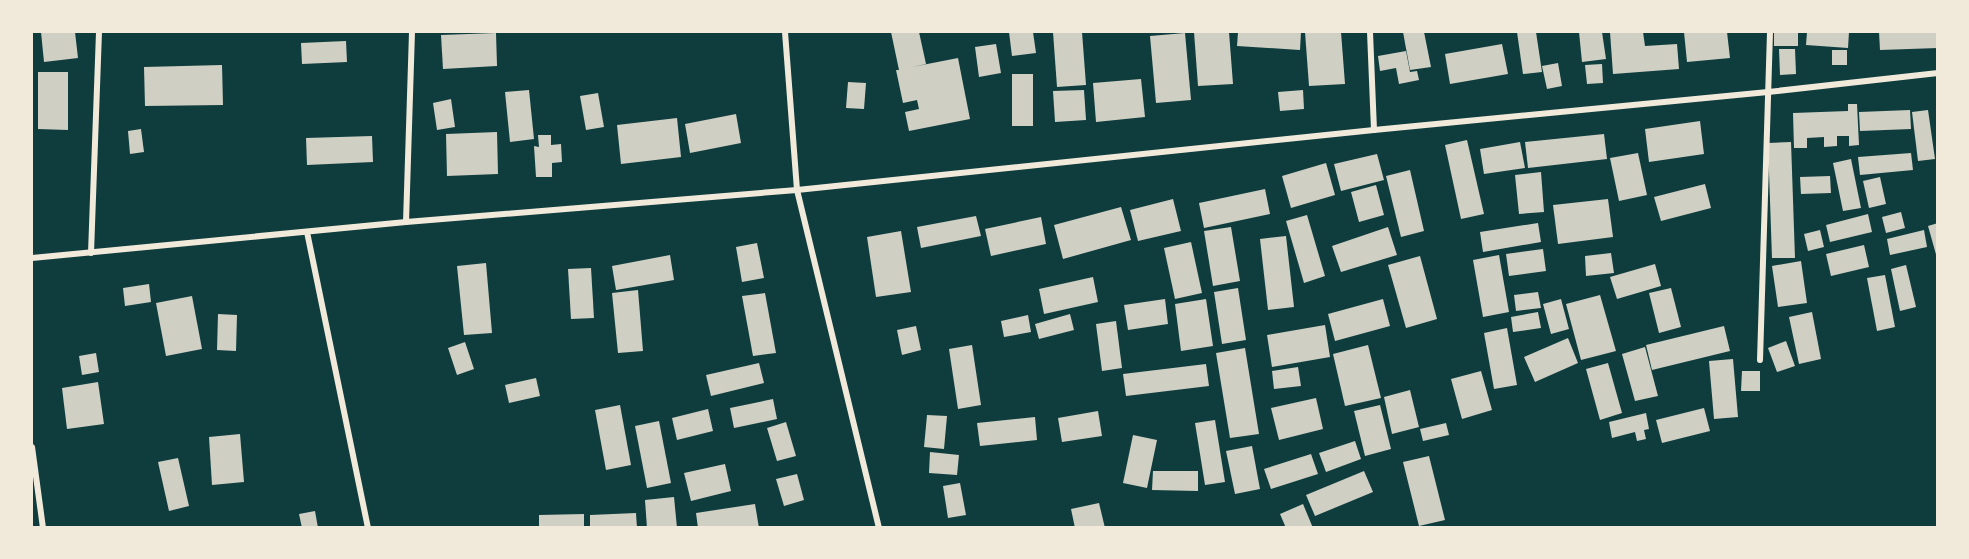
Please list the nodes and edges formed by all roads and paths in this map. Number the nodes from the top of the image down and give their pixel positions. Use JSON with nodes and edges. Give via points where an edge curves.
{"nodes":[{"id":1,"x":99,"y":32,"type":"edge"},
{"id":2,"x":412,"y":32,"type":"edge"},
{"id":3,"x":785,"y":32,"type":"edge"},
{"id":4,"x":1370,"y":32,"type":"edge"},
{"id":5,"x":1770,"y":32,"type":"edge"},
{"id":6,"x":1938,"y":73,"type":"edge"},
{"id":7,"x":1768,"y":92,"type":"junction"},
{"id":8,"x":1374,"y":130,"type":"junction"},
{"id":9,"x":797,"y":190,"type":"junction"},
{"id":10,"x":406,"y":222,"type":"junction"},
{"id":11,"x":307,"y":232,"type":"junction"},
{"id":12,"x":91,"y":253,"type":"junction"},
{"id":13,"x":32,"y":258,"type":"edge"},
{"id":14,"x":1760,"y":360,"type":"dead end"},
{"id":15,"x":32,"y":447,"type":"edge"},
{"id":16,"x":43,"y":528,"type":"edge"},
{"id":17,"x":368,"y":528,"type":"edge"},
{"id":18,"x":879,"y":528,"type":"edge"}],
"edges":[{"from":1,"to":12,"type":"street"},
{"from":2,"to":10,"type":"street"},
{"from":3,"to":9,"type":"street"},
{"from":4,"to":8,"type":"street"},
{"from":5,"to":7,"type":"street"},
{"from":6,"to":7,"type":"street"},
{"from":7,"to":8,"type":"street"},
{"from":7,"to":14,"type":"street"},
{"from":8,"to":9,"type":"street"},
{"from":9,"to":10,"type":"street"},
{"from":9,"to":18,"type":"street"},
{"from":10,"to":11,"type":"street"},
{"from":11,"to":12,"type":"street"},
{"from":11,"to":17,"type":"street"},
{"from":12,"to":13,"type":"street"},
{"from":15,"to":16,"type":"street"}]}
